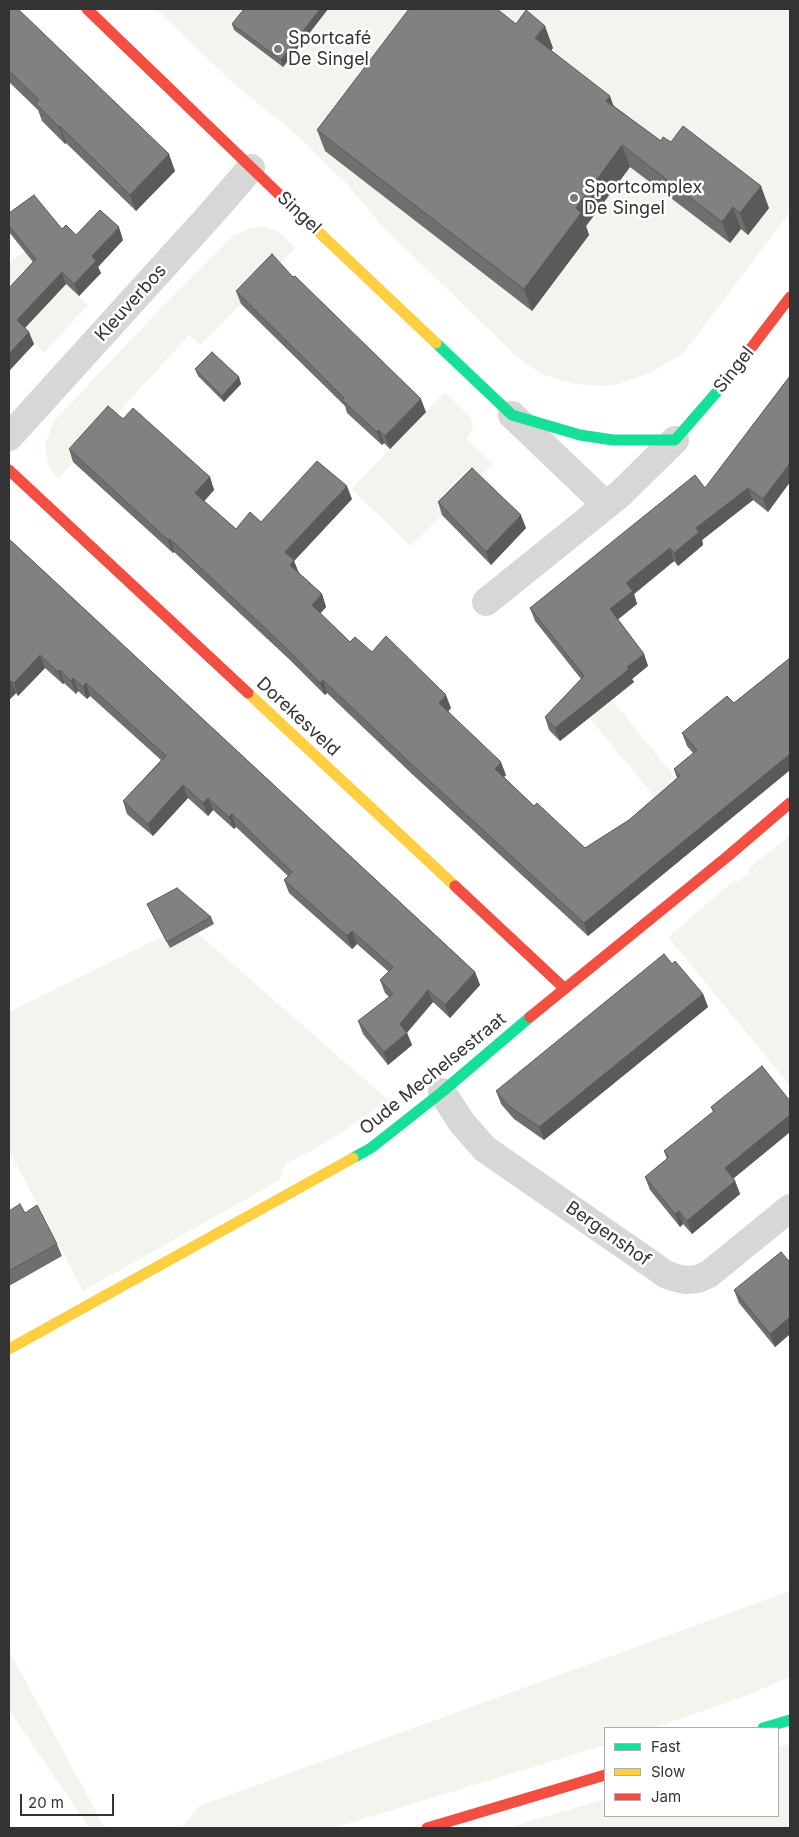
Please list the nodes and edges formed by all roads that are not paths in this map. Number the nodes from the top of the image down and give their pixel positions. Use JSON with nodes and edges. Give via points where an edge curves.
{"nodes":[{"id":1,"x":87,"y":9,"type":"edge"},
{"id":2,"x":251,"y":168,"type":"junction"},
{"id":3,"x":790,"y":297,"type":"edge"},
{"id":4,"x":512,"y":415,"type":"junction"},
{"id":5,"x":9,"y":437,"type":"edge"},
{"id":6,"x":675,"y":440,"type":"junction"},
{"id":7,"x":9,"y":470,"type":"edge"},
{"id":8,"x":606,"y":506,"type":"junction"},
{"id":9,"x":486,"y":602,"type":"dead end"},
{"id":10,"x":790,"y":803,"type":"edge"},
{"id":11,"x":564,"y":988,"type":"junction"},
{"id":12,"x":442,"y":1092,"type":"junction"},
{"id":13,"x":790,"y":1208,"type":"edge"},
{"id":14,"x":9,"y":1349,"type":"edge"},
{"id":15,"x":790,"y":1720,"type":"edge"},
{"id":16,"x":766,"y":1727,"type":"edge"},
{"id":17,"x":604,"y":1775,"type":"edge"},
{"id":18,"x":427,"y":1828,"type":"edge"}],
"edges":[{"from":1,"to":2,"type":"main road","name":"Singel"},
{"from":2,"to":4,"type":"main road","name":"Singel"},
{"from":2,"to":5,"type":"street","name":"Kleuverbos"},
{"from":3,"to":6,"type":"main road","name":"Singel","via":[[722,386]]},
{"from":4,"to":6,"type":"main road","name":"Singel","via":[[580,435],[613,440]]},
{"from":4,"to":8,"type":"street","name":"Singel"},
{"from":6,"to":8,"type":"street","name":"Singel"},
{"from":7,"to":11,"type":"main road","name":"Dorekesveld"},
{"from":8,"to":9,"type":"street","name":"Singel"},
{"from":10,"to":11,"type":"main road","name":"Oude Mechelsestraat"},
{"from":11,"to":12,"type":"main road","name":"Oude Mechelsestraat"},
{"from":12,"to":13,"type":"street","name":"Bergenshof","via":[[462,1123],[485,1149],[665,1274],[676,1278],[698,1279],[709,1274]]},
{"from":12,"to":14,"type":"main road","name":"Oude Mechelsestraat","via":[[371,1148]]},
{"from":15,"to":16,"type":"main road"},
{"from":17,"to":18,"type":"main road"}]}
